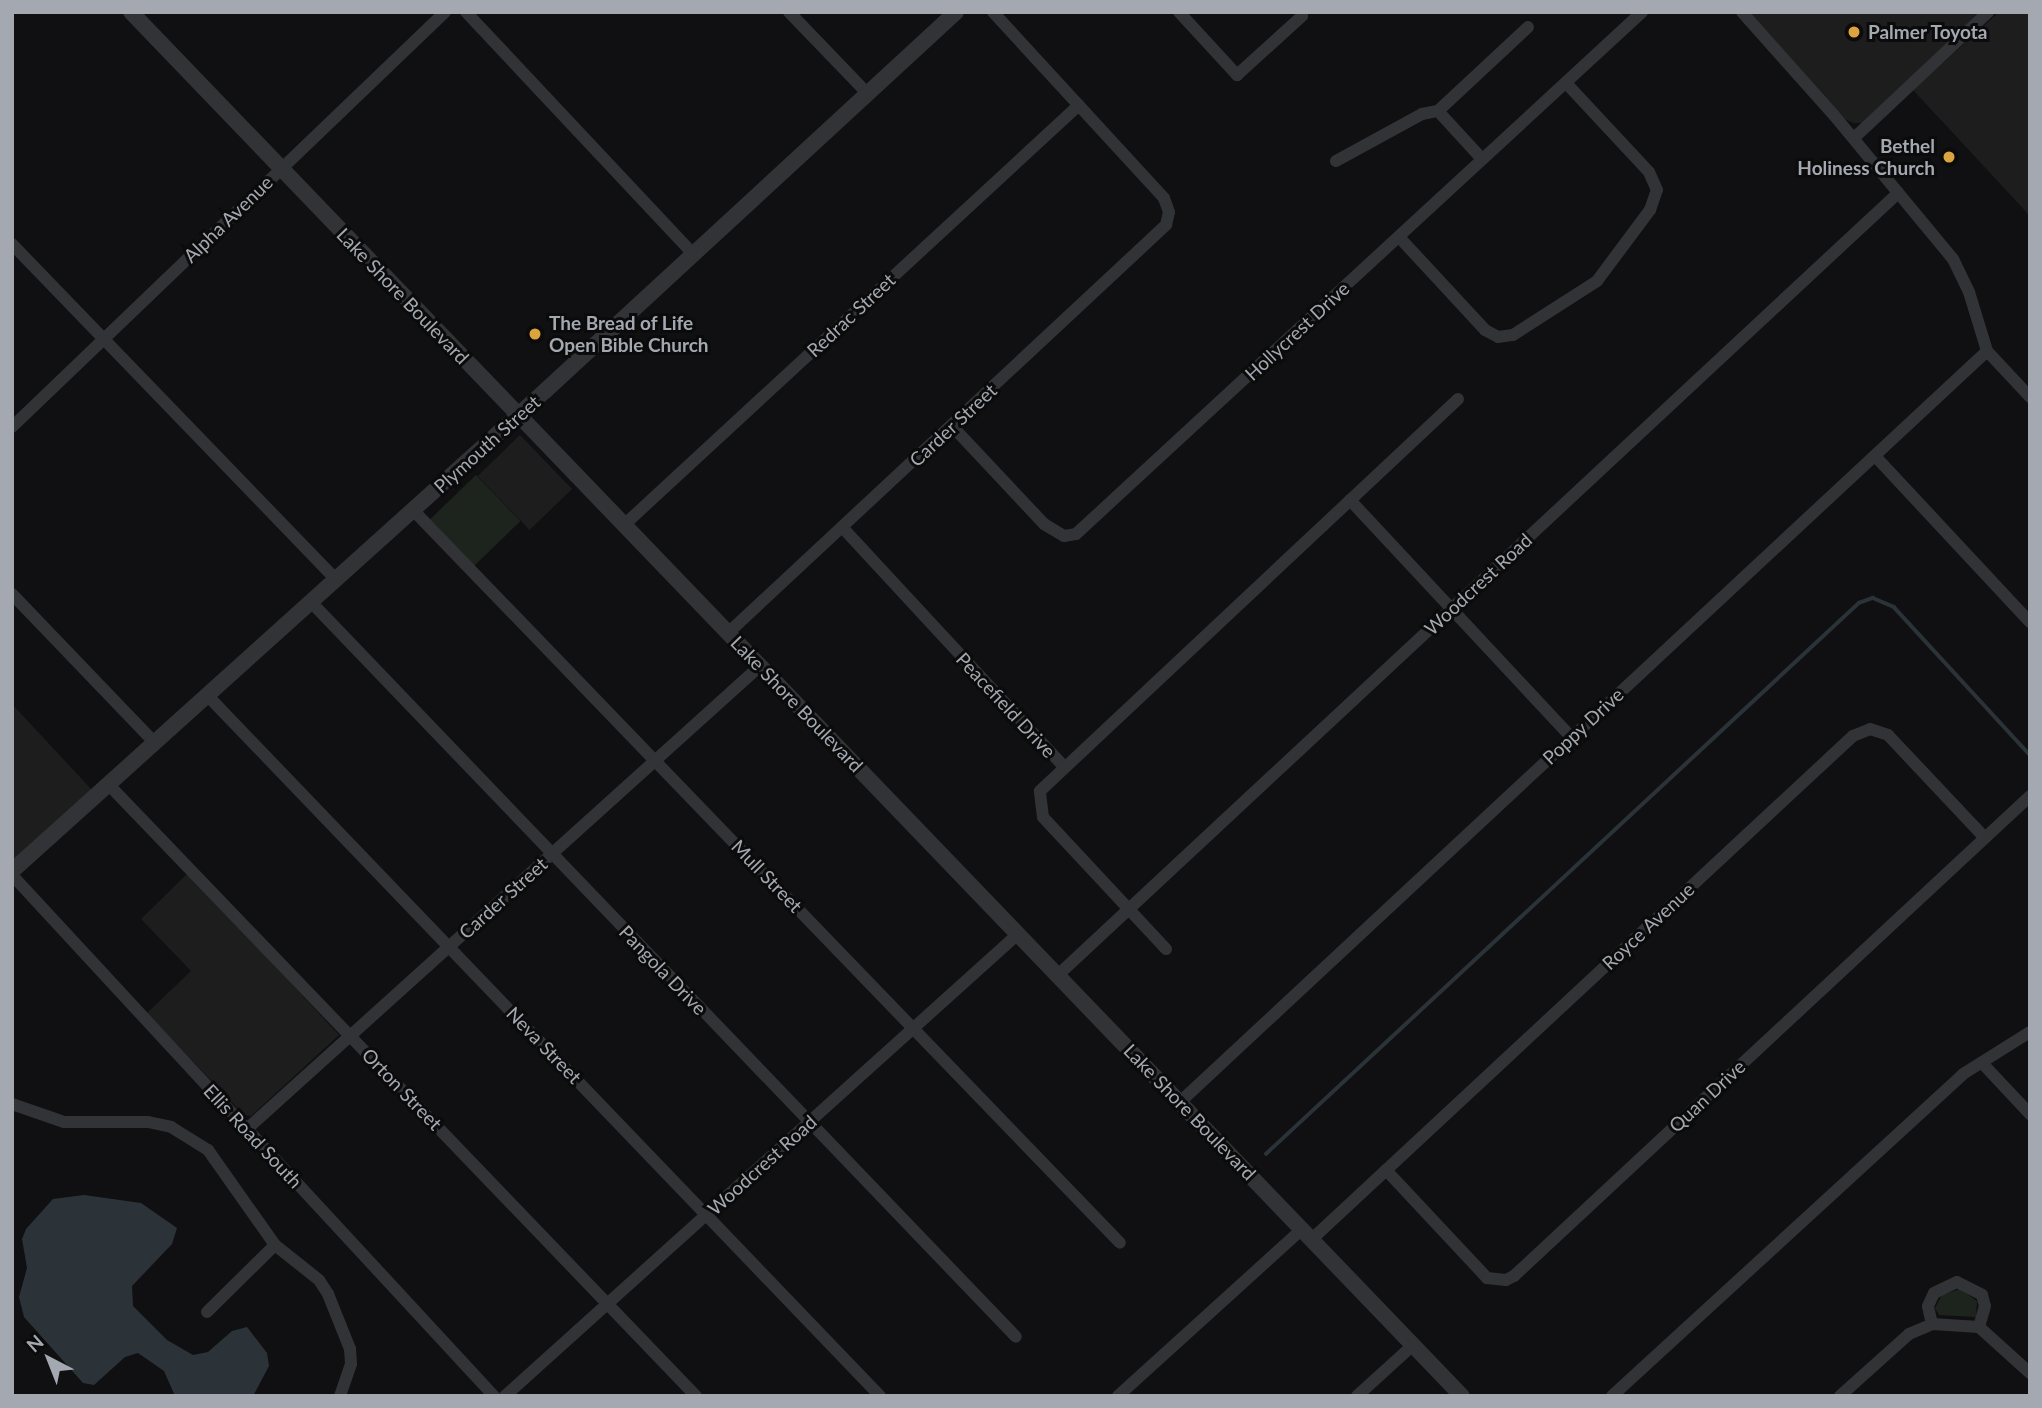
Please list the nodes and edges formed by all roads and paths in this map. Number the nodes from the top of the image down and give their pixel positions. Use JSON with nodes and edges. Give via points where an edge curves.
{"nodes":[{"id":1,"x":131,"y":12,"type":"edge"},
{"id":2,"x":446,"y":12,"type":"edge"},
{"id":3,"x":466,"y":12,"type":"edge"},
{"id":4,"x":789,"y":12,"type":"edge"},
{"id":5,"x":956,"y":12,"type":"edge"},
{"id":6,"x":993,"y":12,"type":"edge"},
{"id":7,"x":1179,"y":12,"type":"edge"},
{"id":8,"x":1642,"y":12,"type":"edge"},
{"id":9,"x":1742,"y":12,"type":"edge"},
{"id":10,"x":1988,"y":12,"type":"edge"},
{"id":11,"x":1302,"y":16,"type":"dead end"},
{"id":12,"x":1528,"y":27,"type":"dead end"},
{"id":13,"x":1566,"y":83,"type":"junction"},
{"id":14,"x":867,"y":93,"type":"junction"},
{"id":15,"x":1079,"y":105,"type":"junction"},
{"id":16,"x":1438,"y":111,"type":"junction"},
{"id":17,"x":1854,"y":138,"type":"junction"},
{"id":18,"x":1482,"y":159,"type":"junction"},
{"id":19,"x":1336,"y":161,"type":"dead end"},
{"id":20,"x":281,"y":168,"type":"junction"},
{"id":21,"x":1898,"y":193,"type":"junction"},
{"id":22,"x":1399,"y":237,"type":"junction"},
{"id":23,"x":12,"y":244,"type":"edge"},
{"id":24,"x":693,"y":254,"type":"junction"},
{"id":25,"x":105,"y":339,"type":"junction"},
{"id":26,"x":1987,"y":351,"type":"junction"},
{"id":27,"x":2030,"y":397,"type":"edge"},
{"id":28,"x":1458,"y":399,"type":"dead end"},
{"id":29,"x":518,"y":415,"type":"junction"},
{"id":30,"x":952,"y":426,"type":"junction"},
{"id":31,"x":12,"y":427,"type":"edge"},
{"id":32,"x":1875,"y":456,"type":"junction"},
{"id":33,"x":1350,"y":499,"type":"junction"},
{"id":34,"x":413,"y":510,"type":"junction"},
{"id":35,"x":624,"y":525,"type":"junction"},
{"id":36,"x":842,"y":527,"type":"junction"},
{"id":37,"x":335,"y":579,"type":"junction"},
{"id":38,"x":12,"y":594,"type":"edge"},
{"id":39,"x":311,"y":601,"type":"junction"},
{"id":40,"x":1452,"y":608,"type":"junction"},
{"id":41,"x":2030,"y":622,"type":"edge"},
{"id":42,"x":728,"y":632,"type":"junction"},
{"id":43,"x":760,"y":666,"type":"junction"},
{"id":44,"x":207,"y":695,"type":"junction"},
{"id":45,"x":1572,"y":737,"type":"junction"},
{"id":46,"x":155,"y":742,"type":"junction"},
{"id":47,"x":654,"y":760,"type":"junction"},
{"id":48,"x":1063,"y":766,"type":"junction"},
{"id":49,"x":108,"y":784,"type":"junction"},
{"id":50,"x":2030,"y":796,"type":"edge"},
{"id":51,"x":1985,"y":838,"type":"junction"},
{"id":52,"x":552,"y":854,"type":"junction"},
{"id":53,"x":12,"y":873,"type":"edge"},
{"id":54,"x":1128,"y":909,"type":"junction"},
{"id":55,"x":1018,"y":934,"type":"junction"},
{"id":56,"x":449,"y":946,"type":"junction"},
{"id":57,"x":1166,"y":949,"type":"dead end"},
{"id":58,"x":1058,"y":975,"type":"junction"},
{"id":59,"x":914,"y":1028,"type":"junction"},
{"id":60,"x":2030,"y":1032,"type":"edge"},
{"id":61,"x":350,"y":1035,"type":"junction"},
{"id":62,"x":1983,"y":1063,"type":"junction"},
{"id":63,"x":1180,"y":1102,"type":"junction"},
{"id":64,"x":12,"y":1104,"type":"edge"},
{"id":65,"x":2030,"y":1115,"type":"edge"},
{"id":66,"x":811,"y":1122,"type":"junction"},
{"id":67,"x":247,"y":1129,"type":"junction"},
{"id":68,"x":1386,"y":1170,"type":"junction"},
{"id":69,"x":707,"y":1214,"type":"junction"},
{"id":70,"x":1307,"y":1234,"type":"junction"},
{"id":71,"x":1120,"y":1243,"type":"dead end"},
{"id":72,"x":275,"y":1245,"type":"junction"},
{"id":73,"x":608,"y":1304,"type":"junction"},
{"id":74,"x":207,"y":1312,"type":"dead end"},
{"id":75,"x":1932,"y":1324,"type":"junction"},
{"id":76,"x":1979,"y":1327,"type":"junction"},
{"id":77,"x":1016,"y":1338,"type":"dead end"},
{"id":78,"x":1413,"y":1345,"type":"junction"},
{"id":79,"x":2030,"y":1373,"type":"edge"},
{"id":80,"x":340,"y":1396,"type":"edge"},
{"id":81,"x":494,"y":1396,"type":"edge"},
{"id":82,"x":505,"y":1396,"type":"edge"},
{"id":83,"x":696,"y":1396,"type":"edge"},
{"id":84,"x":880,"y":1396,"type":"edge"},
{"id":85,"x":1118,"y":1396,"type":"edge"},
{"id":86,"x":1357,"y":1396,"type":"edge"},
{"id":87,"x":1462,"y":1396,"type":"edge"},
{"id":88,"x":1612,"y":1396,"type":"edge"},
{"id":89,"x":1840,"y":1396,"type":"edge"}],
"edges":[{"from":1,"to":20,"type":"street","name":"Lake Shore Boulevard"},
{"from":2,"to":20,"type":"street","name":"Alpha Avenue"},
{"from":3,"to":24,"type":"street"},
{"from":4,"to":14,"type":"street"},
{"from":5,"to":14,"type":"street","name":"Plymouth Street"},
{"from":6,"to":15,"type":"street"},
{"from":7,"to":11,"type":"street","via":[[1237,75]]},
{"from":8,"to":13,"type":"street","name":"Hollycrest Drive"},
{"from":9,"to":17,"type":"street"},
{"from":10,"to":17,"type":"street"},
{"from":12,"to":16,"type":"street"},
{"from":13,"to":18,"type":"street","name":"Hollycrest Drive"},
{"from":13,"to":22,"type":"street","via":[[1649,173],[1657,190],[1650,210],[1597,281],[1513,335],[1498,337],[1485,330]]},
{"from":14,"to":24,"type":"street","name":"Plymouth Street"},
{"from":15,"to":30,"type":"street","name":"Carder Street","via":[[1164,198],[1169,212],[1160,234]]},
{"from":15,"to":35,"type":"street","name":"Redrac Street"},
{"from":16,"to":18,"type":"street"},
{"from":16,"to":19,"type":"street","via":[[1422,114]]},
{"from":17,"to":21,"type":"street"},
{"from":18,"to":22,"type":"street","name":"Hollycrest Drive"},
{"from":20,"to":25,"type":"street","name":"Alpha Avenue"},
{"from":20,"to":29,"type":"street","name":"Lake Shore Boulevard"},
{"from":21,"to":26,"type":"street","via":[[1953,259],[1969,292]]},
{"from":21,"to":40,"type":"street","name":"Woodcrest Road"},
{"from":22,"to":30,"type":"street","name":"Hollycrest Drive","via":[[1076,534],[1064,536],[1044,524]]},
{"from":23,"to":25,"type":"street"},
{"from":24,"to":29,"type":"street","name":"Plymouth Street"},
{"from":25,"to":31,"type":"street","name":"Alpha Avenue"},
{"from":25,"to":37,"type":"street"},
{"from":26,"to":27,"type":"street"},
{"from":26,"to":32,"type":"street","name":"Poppy Drive"},
{"from":28,"to":33,"type":"street"},
{"from":29,"to":34,"type":"street","name":"Plymouth Street"},
{"from":29,"to":35,"type":"street","name":"Lake Shore Boulevard"},
{"from":30,"to":36,"type":"street","name":"Carder Street"},
{"from":32,"to":41,"type":"street"},
{"from":32,"to":45,"type":"street","name":"Poppy Drive"},
{"from":33,"to":40,"type":"street"},
{"from":33,"to":48,"type":"street"},
{"from":34,"to":37,"type":"street","name":"Plymouth Street"},
{"from":34,"to":47,"type":"street","name":"Mull Street"},
{"from":35,"to":42,"type":"street","name":"Lake Shore Boulevard"},
{"from":36,"to":42,"type":"street","name":"Carder Street"},
{"from":36,"to":48,"type":"street","name":"Peacefield Drive"},
{"from":37,"to":39,"type":"street","name":"Plymouth Street"},
{"from":38,"to":46,"type":"street"},
{"from":39,"to":44,"type":"street","name":"Plymouth Street"},
{"from":39,"to":52,"type":"street","name":"Pangola Drive"},
{"from":40,"to":45,"type":"street"},
{"from":40,"to":54,"type":"street","name":"Woodcrest Road"},
{"from":42,"to":43,"type":"street","name":"Lake Shore Boulevard"},
{"from":43,"to":47,"type":"street","name":"Carder Street"},
{"from":43,"to":55,"type":"street","name":"Lake Shore Boulevard"},
{"from":44,"to":46,"type":"street","name":"Plymouth Street"},
{"from":44,"to":56,"type":"street","name":"Neva Street"},
{"from":45,"to":63,"type":"street","name":"Poppy Drive"},
{"from":46,"to":49,"type":"street","name":"Plymouth Street"},
{"from":47,"to":52,"type":"street","name":"Carder Street"},
{"from":47,"to":59,"type":"street","name":"Mull Street"},
{"from":48,"to":54,"type":"street","name":"Peacefield Drive","via":[[1040,791],[1039,809]]},
{"from":49,"to":53,"type":"street","name":"Plymouth Street"},
{"from":49,"to":61,"type":"street","name":"Orton Street"},
{"from":50,"to":51,"type":"street","name":"Quan Drive"},
{"from":51,"to":68,"type":"street","name":"Royce Avenue","via":[[1888,735],[1861,731]]},
{"from":51,"to":68,"type":"street","name":"Quan Drive","via":[[1514,1276],[1496,1281],[1479,1271]]},
{"from":52,"to":56,"type":"street","name":"Carder Street"},
{"from":52,"to":66,"type":"street","name":"Pangola Drive"},
{"from":53,"to":67,"type":"street","name":"Ellis Road South"},
{"from":54,"to":57,"type":"street","name":"Peacefield Drive"},
{"from":54,"to":58,"type":"street","name":"Woodcrest Road"},
{"from":55,"to":58,"type":"street","name":"Lake Shore Boulevard"},
{"from":55,"to":59,"type":"street","name":"Woodcrest Road"},
{"from":56,"to":61,"type":"street","name":"Carder Street"},
{"from":56,"to":69,"type":"street","name":"Neva Street"},
{"from":58,"to":63,"type":"street","name":"Lake Shore Boulevard"},
{"from":59,"to":66,"type":"street","name":"Woodcrest Road"},
{"from":59,"to":71,"type":"street","name":"Mull Street"},
{"from":60,"to":62,"type":"street"},
{"from":61,"to":67,"type":"street","name":"Carder Street"},
{"from":61,"to":73,"type":"street","name":"Orton Street"},
{"from":62,"to":65,"type":"street"},
{"from":62,"to":88,"type":"street","via":[[1963,1074]]},
{"from":63,"to":70,"type":"street","name":"Lake Shore Boulevard"},
{"from":64,"to":72,"type":"street","via":[[64,1122],[148,1122],[191,1136],[223,1167]]},
{"from":66,"to":69,"type":"street","name":"Woodcrest Road"},
{"from":66,"to":77,"type":"street","name":"Pangola Drive"},
{"from":67,"to":81,"type":"street","name":"Ellis Road South"},
{"from":68,"to":70,"type":"street","name":"Royce Avenue"},
{"from":69,"to":73,"type":"street","name":"Woodcrest Road"},
{"from":69,"to":84,"type":"street","name":"Neva Street"},
{"from":70,"to":78,"type":"street","name":"Lake Shore Boulevard"},
{"from":70,"to":85,"type":"street","name":"Royce Avenue"},
{"from":72,"to":74,"type":"street"},
{"from":72,"to":80,"type":"street","via":[[328,1294],[351,1364]]},
{"from":73,"to":82,"type":"street","name":"Woodcrest Road"},
{"from":73,"to":83,"type":"street","name":"Orton Street"},
{"from":75,"to":76,"type":"street"},
{"from":75,"to":76,"type":"street","via":[[1928,1306],[1934,1293],[1957,1282],[1982,1295],[1985,1306]]},
{"from":75,"to":89,"type":"street","via":[[1894,1346]]},
{"from":76,"to":79,"type":"street"},
{"from":78,"to":86,"type":"street"},
{"from":78,"to":87,"type":"street","name":"Lake Shore Boulevard"}]}
